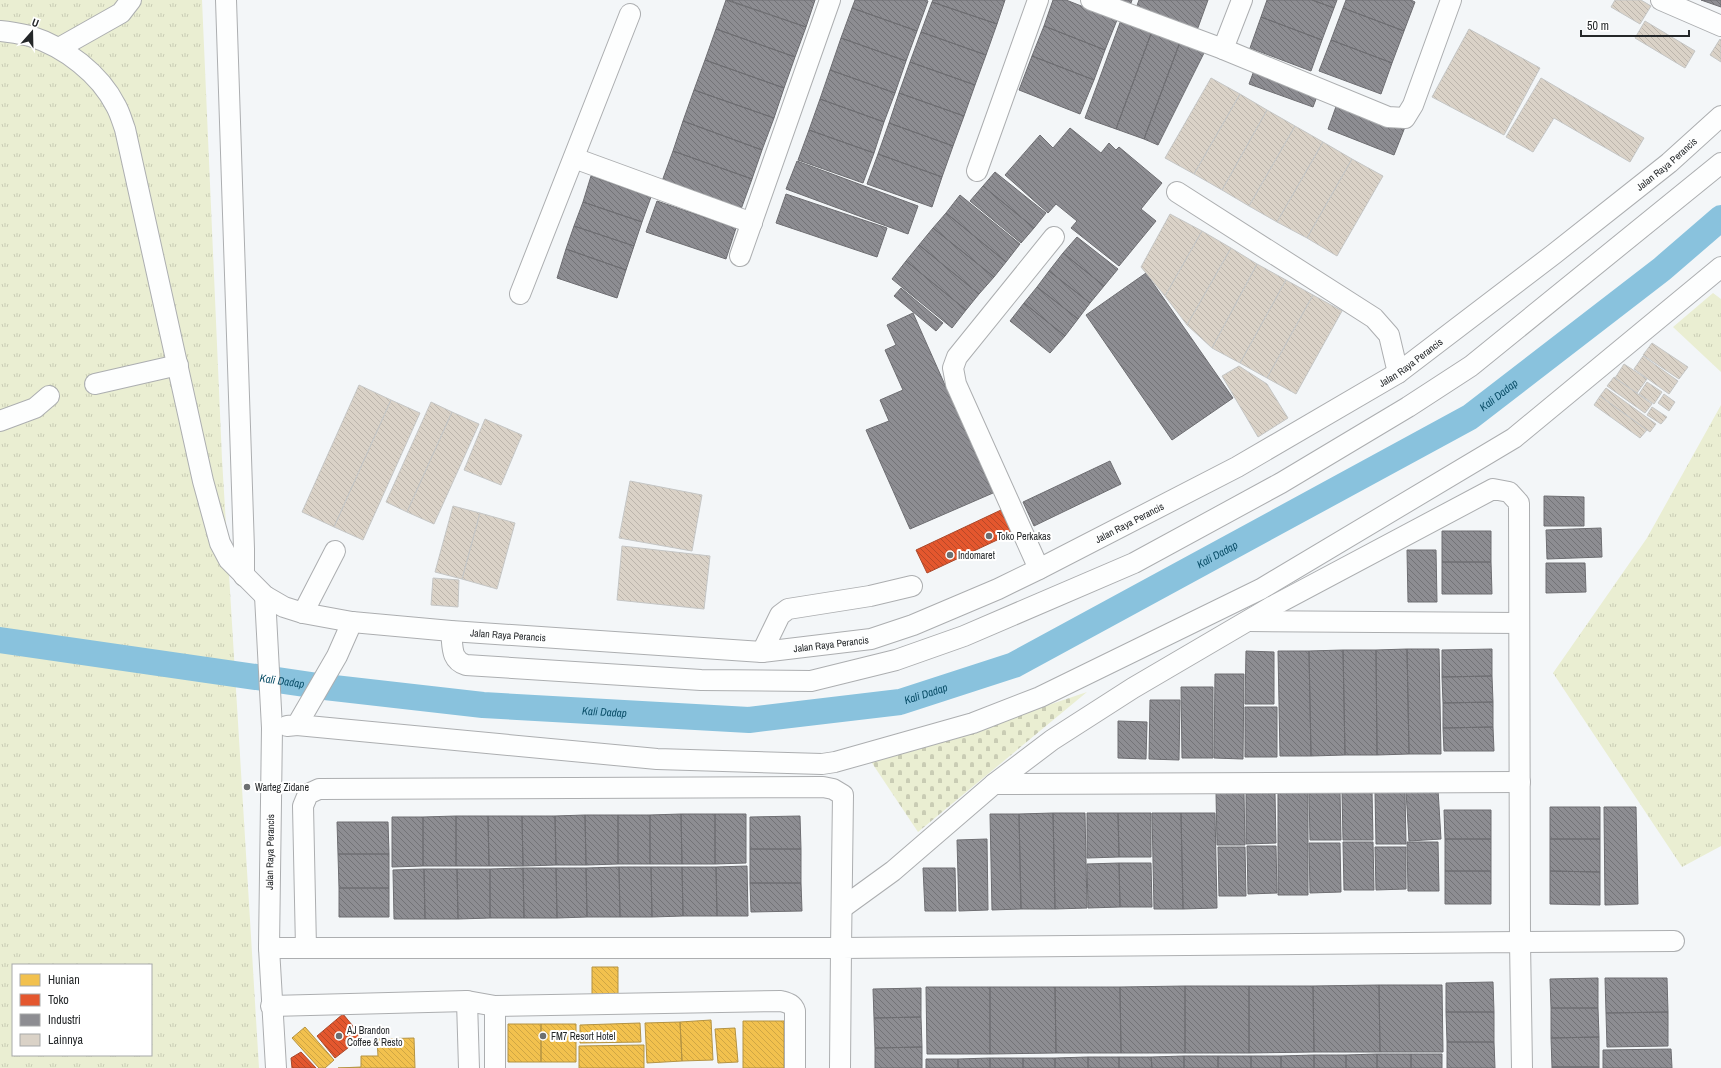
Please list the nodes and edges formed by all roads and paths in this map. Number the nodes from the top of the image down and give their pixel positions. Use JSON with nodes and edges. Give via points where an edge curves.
{"nodes":[{"id":1,"x":130,"y":0,"type":"edge"},
{"id":2,"x":226,"y":0,"type":"edge"},
{"id":3,"x":830,"y":0,"type":"edge"},
{"id":4,"x":1038,"y":0,"type":"edge"},
{"id":5,"x":1091,"y":0,"type":"edge"},
{"id":6,"x":1242,"y":0,"type":"edge"},
{"id":7,"x":1451,"y":0,"type":"edge"},
{"id":8,"x":1661,"y":0,"type":"edge"},
{"id":9,"x":630,"y":14,"type":"dead end"},
{"id":10,"x":1721,"y":26,"type":"edge"},
{"id":11,"x":0,"y":31,"type":"edge"},
{"id":12,"x":58,"y":48,"type":"junction"},
{"id":13,"x":1223,"y":49,"type":"junction"},
{"id":14,"x":1721,"y":116,"type":"edge"},
{"id":15,"x":574,"y":158,"type":"junction"},
{"id":16,"x":1721,"y":163,"type":"edge"},
{"id":17,"x":977,"y":171,"type":"dead end"},
{"id":18,"x":1176,"y":192,"type":"dead end"},
{"id":19,"x":752,"y":223,"type":"junction"},
{"id":20,"x":1054,"y":237,"type":"dead end"},
{"id":21,"x":740,"y":256,"type":"dead end"},
{"id":22,"x":1721,"y":268,"type":"edge"},
{"id":23,"x":520,"y":294,"type":"dead end"},
{"id":24,"x":178,"y":365,"type":"junction"},
{"id":25,"x":1398,"y":373,"type":"junction"},
{"id":26,"x":95,"y":384,"type":"dead end"},
{"id":27,"x":48,"y":396,"type":"dead end"},
{"id":28,"x":0,"y":421,"type":"edge"},
{"id":29,"x":335,"y":551,"type":"dead end"},
{"id":30,"x":1039,"y":569,"type":"junction"},
{"id":31,"x":244,"y":576,"type":"junction"},
{"id":32,"x":912,"y":586,"type":"dead end"},
{"id":33,"x":265,"y":596,"type":"junction"},
{"id":34,"x":303,"y":613,"type":"junction"},
{"id":35,"x":1249,"y":621,"type":"junction"},
{"id":36,"x":352,"y":622,"type":"junction"},
{"id":37,"x":1519,"y":623,"type":"junction"},
{"id":38,"x":451,"y":631,"type":"junction"},
{"id":39,"x":762,"y":652,"type":"junction"},
{"id":40,"x":297,"y":725,"type":"junction"},
{"id":41,"x":272,"y":728,"type":"junction"},
{"id":42,"x":1520,"y":782,"type":"junction"},
{"id":43,"x":994,"y":784,"type":"junction"},
{"id":44,"x":842,"y":908,"type":"junction"},
{"id":45,"x":1674,"y":941,"type":"dead end"},
{"id":46,"x":1520,"y":942,"type":"junction"},
{"id":47,"x":268,"y":948,"type":"junction"},
{"id":48,"x":306,"y":948,"type":"junction"},
{"id":49,"x":841,"y":948,"type":"junction"},
{"id":50,"x":467,"y":1001,"type":"junction"},
{"id":51,"x":272,"y":1006,"type":"junction"},
{"id":52,"x":495,"y":1006,"type":"junction"},
{"id":53,"x":276,"y":1068,"type":"edge"},
{"id":54,"x":469,"y":1068,"type":"edge"},
{"id":55,"x":495,"y":1068,"type":"edge"},
{"id":56,"x":795,"y":1068,"type":"edge"},
{"id":57,"x":840,"y":1068,"type":"edge"},
{"id":58,"x":1522,"y":1068,"type":"edge"}],
"edges":[{"from":1,"to":12,"type":"street","via":[[121,13]]},
{"from":2,"to":31,"type":"street"},
{"from":3,"to":19,"type":"street"},
{"from":4,"to":17,"type":"street"},
{"from":5,"to":13,"type":"street"},
{"from":6,"to":13,"type":"street"},
{"from":7,"to":13,"type":"street","via":[[1413,106],[1405,118],[1388,117]]},
{"from":8,"to":10,"type":"street"},
{"from":9,"to":15,"type":"street"},
{"from":11,"to":12,"type":"street","via":[[30,36]]},
{"from":12,"to":24,"type":"street","via":[[83,66],[104,86],[116,106],[125,129]]},
{"from":14,"to":25,"type":"street","name":"Jalan Raya Perancis","via":[[1663,168]]},
{"from":15,"to":19,"type":"street"},
{"from":15,"to":23,"type":"street"},
{"from":16,"to":38,"type":"street","via":[[1470,366],[1408,407],[1281,483],[1134,563],[964,636],[896,660],[811,681],[701,680],[466,665],[458,662],[454,656]]},
{"from":18,"to":25,"type":"street","via":[[1374,318],[1389,335]]},
{"from":19,"to":21,"type":"street"},
{"from":20,"to":30,"type":"street","via":[[958,357],[953,368],[956,384]]},
{"from":22,"to":40,"type":"street","via":[[1514,438],[1261,589],[1040,697],[973,723],[822,764],[657,759]]},
{"from":24,"to":26,"type":"street"},
{"from":24,"to":31,"type":"street","via":[[214,524],[229,560]]},
{"from":25,"to":30,"type":"street","name":"Jalan Raya Perancis","via":[[1237,467]]},
{"from":27,"to":28,"type":"street","via":[[35,408]]},
{"from":29,"to":34,"type":"street"},
{"from":30,"to":39,"type":"street","name":"Jalan Raya Perancis","via":[[913,626],[870,639]]},
{"from":31,"to":33,"type":"street"},
{"from":32,"to":39,"type":"street","via":[[870,596],[788,609],[780,615]]},
{"from":33,"to":34,"type":"street","name":"Jalan Raya Perancis","via":[[284,608]]},
{"from":33,"to":41,"type":"street","name":"Jalan Raya Perancis"},
{"from":34,"to":36,"type":"street","name":"Jalan Raya Perancis"},
{"from":35,"to":37,"type":"street"},
{"from":35,"to":37,"type":"street","via":[[1493,489],[1509,492],[1519,503]]},
{"from":35,"to":43,"type":"street","via":[[1052,740]]},
{"from":36,"to":38,"type":"street","name":"Jalan Raya Perancis"},
{"from":36,"to":40,"type":"street","via":[[337,656]]},
{"from":37,"to":42,"type":"street"},
{"from":38,"to":39,"type":"street","name":"Jalan Raya Perancis"},
{"from":40,"to":41,"type":"street"},
{"from":41,"to":47,"type":"street","name":"Jalan Raya Perancis"},
{"from":42,"to":43,"type":"street"},
{"from":42,"to":46,"type":"street"},
{"from":43,"to":44,"type":"street","via":[[893,871]]},
{"from":44,"to":48,"type":"street","via":[[843,795],[833,789],[318,789],[308,794],[303,806]]},
{"from":44,"to":49,"type":"street"},
{"from":45,"to":46,"type":"street"},
{"from":46,"to":49,"type":"street"},
{"from":46,"to":58,"type":"street"},
{"from":47,"to":48,"type":"street"},
{"from":47,"to":51,"type":"street","name":"Jalan Raya Perancis"},
{"from":48,"to":49,"type":"street"},
{"from":49,"to":57,"type":"street"},
{"from":50,"to":51,"type":"street"},
{"from":50,"to":52,"type":"street"},
{"from":50,"to":54,"type":"street"},
{"from":51,"to":53,"type":"street","name":"Jalan Raya Perancis"},
{"from":52,"to":55,"type":"street"},
{"from":52,"to":56,"type":"street","via":[[781,1001],[789,1003],[796,1011]]}]}
